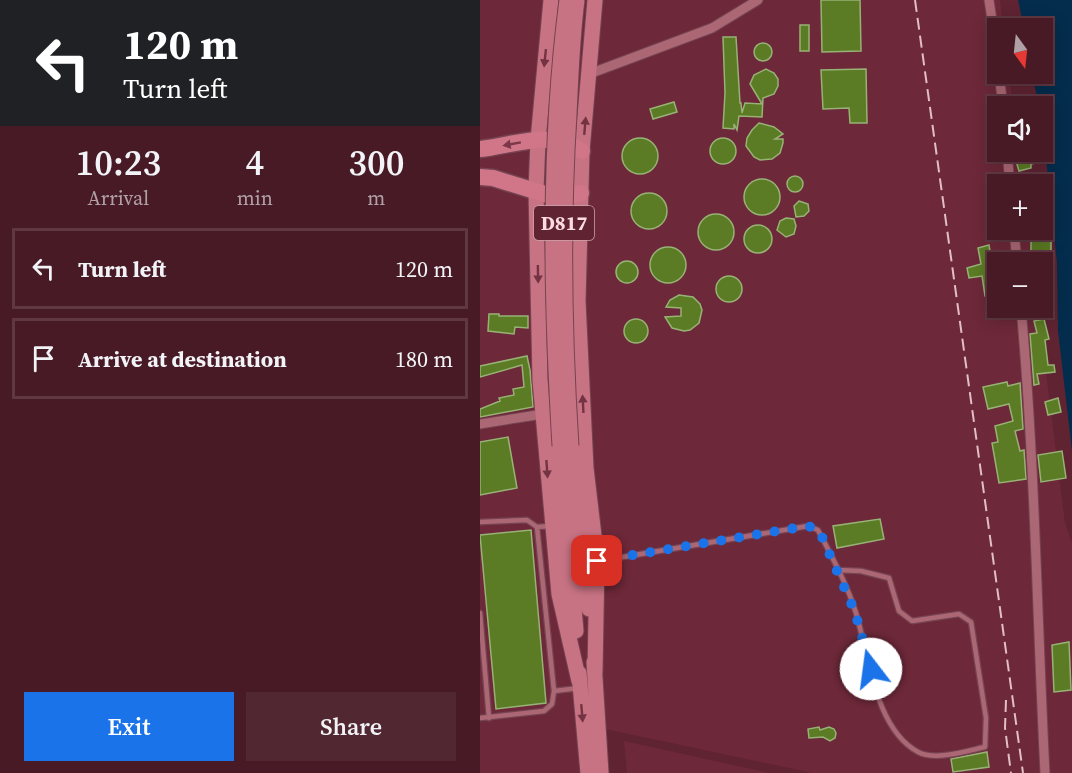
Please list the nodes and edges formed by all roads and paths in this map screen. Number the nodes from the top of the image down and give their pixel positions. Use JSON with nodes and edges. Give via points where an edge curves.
{"nodes":[{"id":1,"x":551,"y":0,"type":"edge"},
{"id":2,"x":567,"y":0,"type":"edge"},
{"id":3,"x":577,"y":0,"type":"edge"},
{"id":4,"x":595,"y":0,"type":"edge"},
{"id":5,"x":758,"y":0,"type":"edge"},
{"id":6,"x":988,"y":0,"type":"edge"},
{"id":7,"x":991,"y":18,"type":"edge"},
{"id":8,"x":589,"y":74,"type":"junction"},
{"id":9,"x":538,"y":140,"type":"junction"},
{"id":10,"x":480,"y":149,"type":"edge"},
{"id":11,"x":582,"y":151,"type":"junction"},
{"id":12,"x":480,"y":177,"type":"edge"},
{"id":13,"x":536,"y":190,"type":"junction"},
{"id":14,"x":581,"y":193,"type":"junction"},
{"id":15,"x":1022,"y":318,"type":"edge"},
{"id":16,"x":543,"y":414,"type":"junction"},
{"id":17,"x":480,"y":424,"type":"edge"},
{"id":18,"x":565,"y":446,"type":"junction"},
{"id":19,"x":480,"y":522,"type":"edge"},
{"id":20,"x":545,"y":527,"type":"junction"},
{"id":21,"x":597,"y":561,"type":"junction"},
{"id":22,"x":838,"y":570,"type":"junction"},
{"id":23,"x":480,"y":613,"type":"edge"},
{"id":24,"x":596,"y":672,"type":"junction"},
{"id":25,"x":580,"y":685,"type":"junction"},
{"id":26,"x":554,"y":691,"type":"junction"},
{"id":27,"x":480,"y":718,"type":"edge"},
{"id":28,"x":489,"y":718,"type":"junction"},
{"id":29,"x":588,"y":773,"type":"edge"},
{"id":30,"x":601,"y":773,"type":"edge"},
{"id":31,"x":1045,"y":773,"type":"edge"}],
"edges":[{"from":1,"to":9,"type":"highway","one_way":true},
{"from":2,"to":18,"type":"highway","number":"D817","bridge":true,"via":[[554,203],[555,372]]},
{"from":3,"to":18,"type":"highway","number":"D817","bridge":true,"via":[[564,221]]},
{"from":4,"to":8,"type":"highway"},
{"from":5,"to":8,"type":"street","via":[[712,28]]},
{"from":6,"to":7,"type":"street"},
{"from":11,"to":8,"type":"highway","one_way":true},
{"from":9,"to":10,"type":"highway","one_way":true},
{"from":9,"to":11,"type":"highway","via":[[570,143]]},
{"from":9,"to":13,"type":"highway"},
{"from":11,"to":14,"type":"highway"},
{"from":12,"to":13,"type":"highway"},
{"from":13,"to":14,"type":"highway","via":[[548,195]]},
{"from":13,"to":16,"type":"highway","one_way":true},
{"from":21,"to":14,"type":"highway","one_way":true,"via":[[586,468],[580,362]]},
{"from":15,"to":31,"type":"street"},
{"from":16,"to":17,"type":"street"},
{"from":16,"to":20,"type":"highway","one_way":true},
{"from":18,"to":24,"type":"highway","number":"D817"},
{"from":18,"to":25,"type":"highway","number":"D817"},
{"from":19,"to":20,"type":"lane","via":[[527,520]]},
{"from":20,"to":25,"type":"highway"},
{"from":20,"to":26,"type":"lane"},
{"from":21,"to":22,"type":"lane","via":[[808,526],[819,530]]},
{"from":21,"to":24,"type":"highway"},
{"from":22,"to":22,"type":"lane","via":[[855,612],[881,707],[894,731],[919,752],[944,756],[985,747],[986,718],[971,622],[959,614],[912,621],[899,610],[889,578]]},
{"from":23,"to":28,"type":"lane"},
{"from":24,"to":30,"type":"highway","number":"D817"},
{"from":25,"to":26,"type":"lane"},
{"from":25,"to":29,"type":"highway","number":"D817","one_way":true},
{"from":26,"to":28,"type":"lane","via":[[552,704],[546,710]]},
{"from":27,"to":28,"type":"lane"}]}
